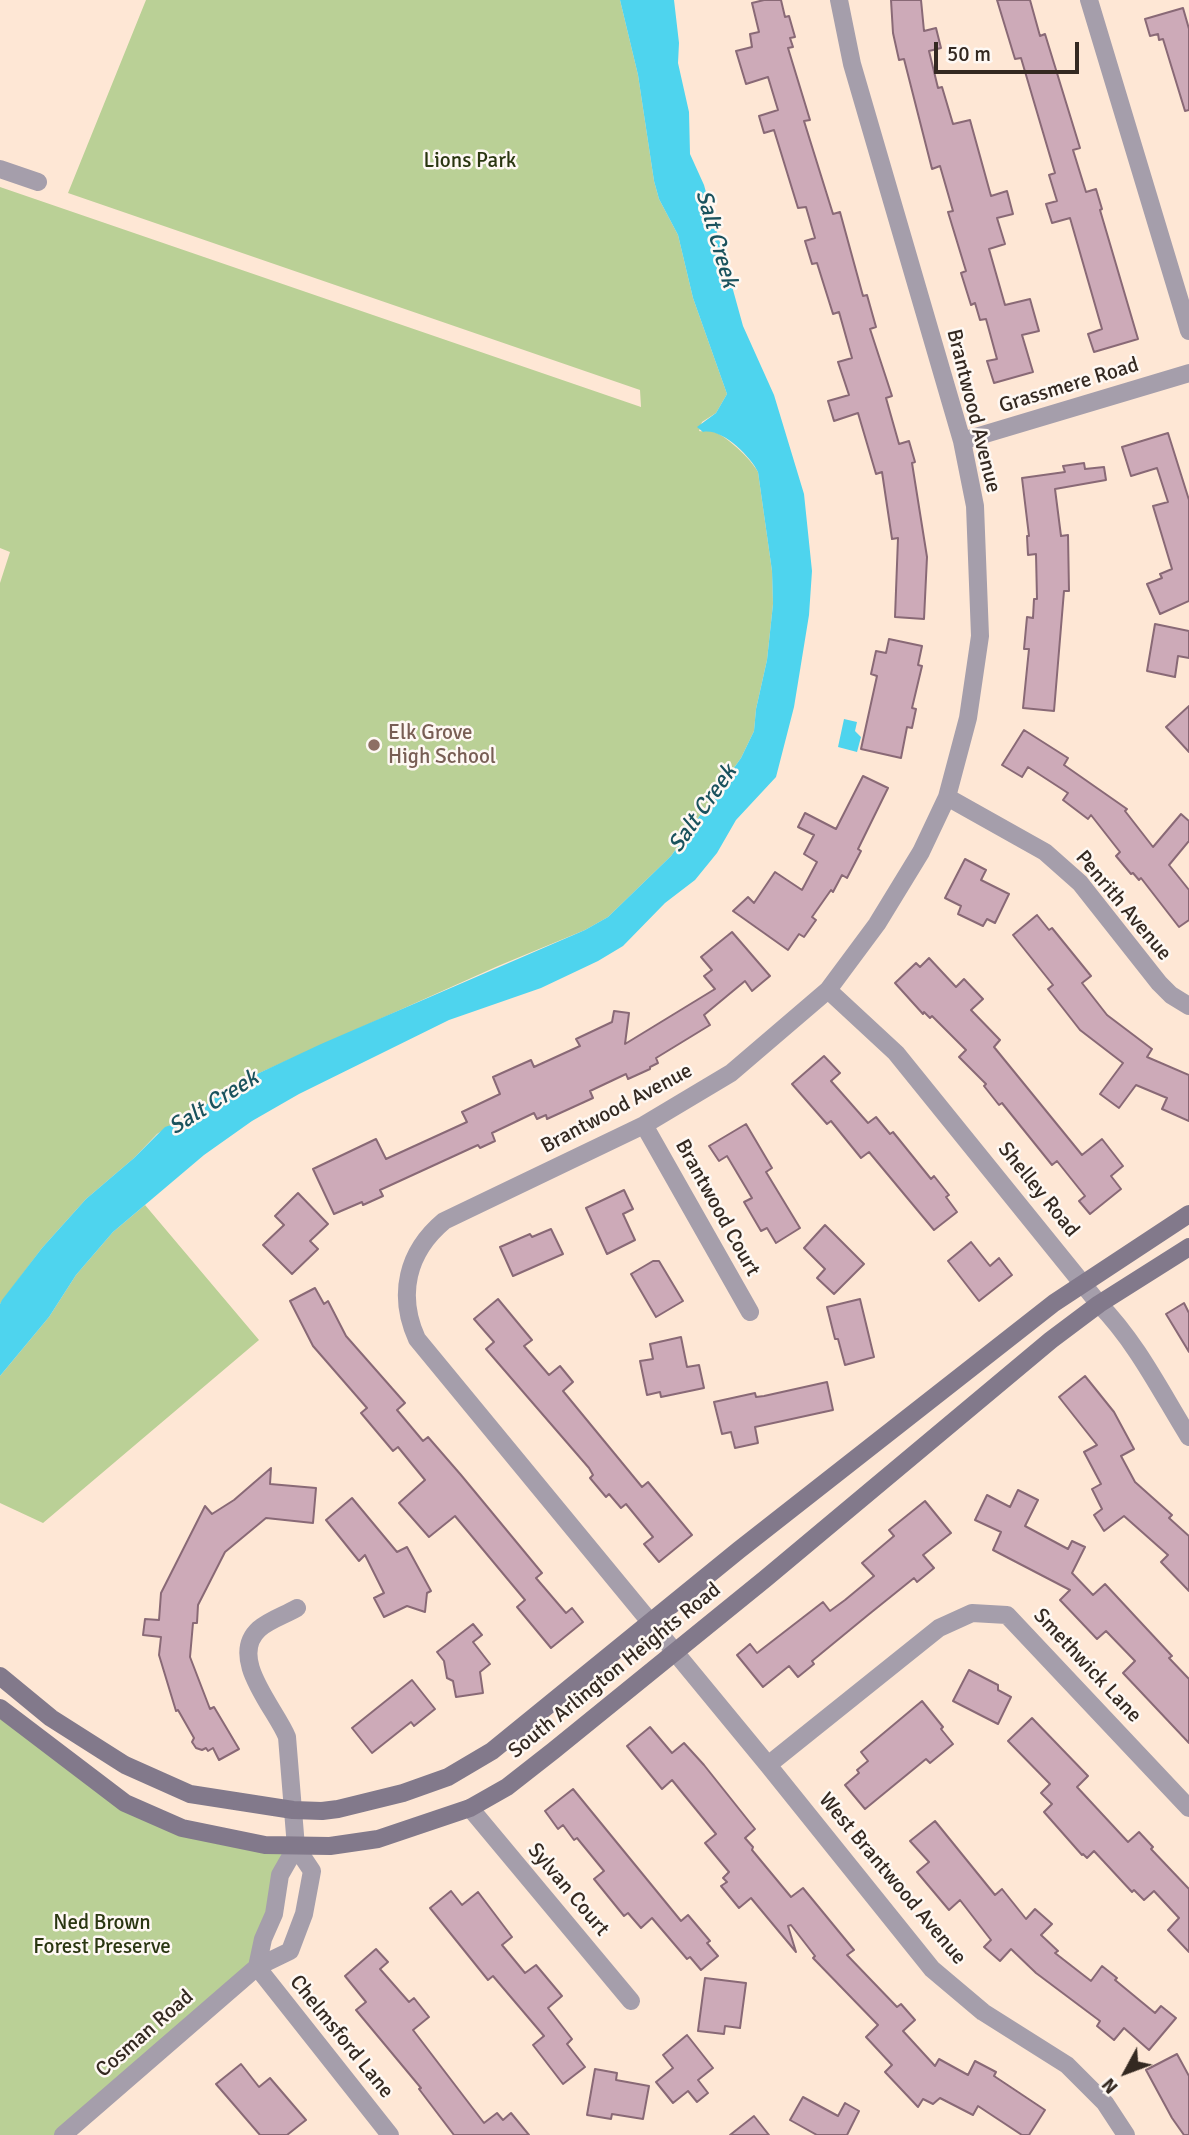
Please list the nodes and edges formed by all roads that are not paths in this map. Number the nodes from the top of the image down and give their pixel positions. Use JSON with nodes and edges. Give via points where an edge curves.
{"nodes":[{"id":1,"x":839,"y":0,"type":"edge"},
{"id":2,"x":1089,"y":0,"type":"edge"},
{"id":3,"x":0,"y":169,"type":"edge"},
{"id":4,"x":38,"y":182,"type":"dead end"},
{"id":5,"x":1189,"y":331,"type":"edge"},
{"id":6,"x":1189,"y":373,"type":"edge"},
{"id":7,"x":962,"y":442,"type":"junction"},
{"id":8,"x":947,"y":797,"type":"junction"},
{"id":9,"x":828,"y":990,"type":"junction"},
{"id":10,"x":1189,"y":1006,"type":"edge"},
{"id":11,"x":644,"y":1125,"type":"junction"},
{"id":12,"x":1189,"y":1214,"type":"edge"},
{"id":13,"x":1189,"y":1247,"type":"edge"},
{"id":14,"x":1083,"y":1282,"type":"junction"},
{"id":15,"x":1099,"y":1304,"type":"junction"},
{"id":16,"x":750,"y":1312,"type":"dead end"},
{"id":17,"x":1187,"y":1429,"type":"edge"},
{"id":18,"x":297,"y":1608,"type":"dead end"},
{"id":19,"x":650,"y":1623,"type":"junction"},
{"id":20,"x":674,"y":1653,"type":"junction"},
{"id":21,"x":0,"y":1676,"type":"edge"},
{"id":22,"x":0,"y":1708,"type":"edge"},
{"id":23,"x":768,"y":1765,"type":"junction"},
{"id":24,"x":470,"y":1808,"type":"junction"},
{"id":25,"x":1189,"y":1808,"type":"edge"},
{"id":26,"x":293,"y":1810,"type":"junction"},
{"id":27,"x":296,"y":1847,"type":"junction"},
{"id":28,"x":257,"y":1967,"type":"junction"},
{"id":29,"x":631,"y":2001,"type":"dead end"},
{"id":30,"x":63,"y":2135,"type":"edge"},
{"id":31,"x":390,"y":2135,"type":"edge"},
{"id":32,"x":1126,"y":2135,"type":"edge"}],
"edges":[{"from":1,"to":7,"type":"street","name":"Brantwood Avenue","via":[[852,65]]},
{"from":2,"to":5,"type":"street"},
{"from":3,"to":4,"type":"street"},
{"from":6,"to":7,"type":"street","name":"Grassmere Road"},
{"from":7,"to":8,"type":"street","name":"Brantwood Avenue","via":[[975,506],[980,636],[968,718]]},
{"from":8,"to":9,"type":"street","name":"Brantwood Avenue","via":[[921,852],[877,924]]},
{"from":8,"to":10,"type":"street","name":"Penrith Avenue","via":[[1045,852],[1080,883],[1159,983]]},
{"from":9,"to":11,"type":"street","name":"Brantwood Avenue","via":[[731,1073]]},
{"from":9,"to":14,"type":"street","name":"Shelley Road","via":[[897,1053]]},
{"from":11,"to":16,"type":"street","name":"Brantwood Court"},
{"from":11,"to":19,"type":"street","name":"Brantwood Avenue","via":[[444,1221],[414,1256],[406,1298],[417,1339]]},
{"from":12,"to":14,"type":"main road","name":"South Arlington Heights Road"},
{"from":13,"to":15,"type":"main road","name":"South Arlington Heights Road"},
{"from":14,"to":15,"type":"street","name":"Shelley Road"},
{"from":14,"to":19,"type":"main road","name":"South Arlington Heights Road"},
{"from":15,"to":17,"type":"street","name":"Shelley Road","via":[[1133,1346]]},
{"from":15,"to":20,"type":"main road","name":"South Arlington Heights Road"},
{"from":18,"to":26,"type":"street","via":[[260,1628],[248,1650],[252,1679],[287,1737]]},
{"from":19,"to":20,"type":"street","name":"West Brantwood Avenue"},
{"from":19,"to":26,"type":"main road","name":"South Arlington Heights Road","via":[[492,1751],[448,1777],[338,1809]]},
{"from":20,"to":23,"type":"street","name":"West Brantwood Avenue"},
{"from":20,"to":24,"type":"main road","name":"South Arlington Heights Road","via":[[506,1787]]},
{"from":21,"to":26,"type":"main road","name":"South Arlington Heights Road","via":[[51,1718],[136,1770],[190,1794]]},
{"from":22,"to":27,"type":"main road","name":"South Arlington Heights Road","via":[[125,1803],[182,1828]]},
{"from":23,"to":25,"type":"street","name":"Smethwick Lane","via":[[939,1628],[972,1613],[1007,1615]]},
{"from":23,"to":32,"type":"street","name":"West Brantwood Avenue","via":[[932,1969],[983,2012],[1067,2065],[1105,2103]]},
{"from":24,"to":27,"type":"main road","name":"South Arlington Heights Road","via":[[378,1839]]},
{"from":24,"to":29,"type":"street","name":"Sylvan Court"},
{"from":26,"to":27,"type":"street"},
{"from":27,"to":28,"type":"street","via":[[280,1875],[274,1914]]},
{"from":27,"to":28,"type":"street","name":"Cosman Road","via":[[312,1871],[304,1914],[290,1951]]},
{"from":28,"to":30,"type":"street","name":"Cosman Road"},
{"from":28,"to":31,"type":"street","name":"Chelmsford Lane"}]}
